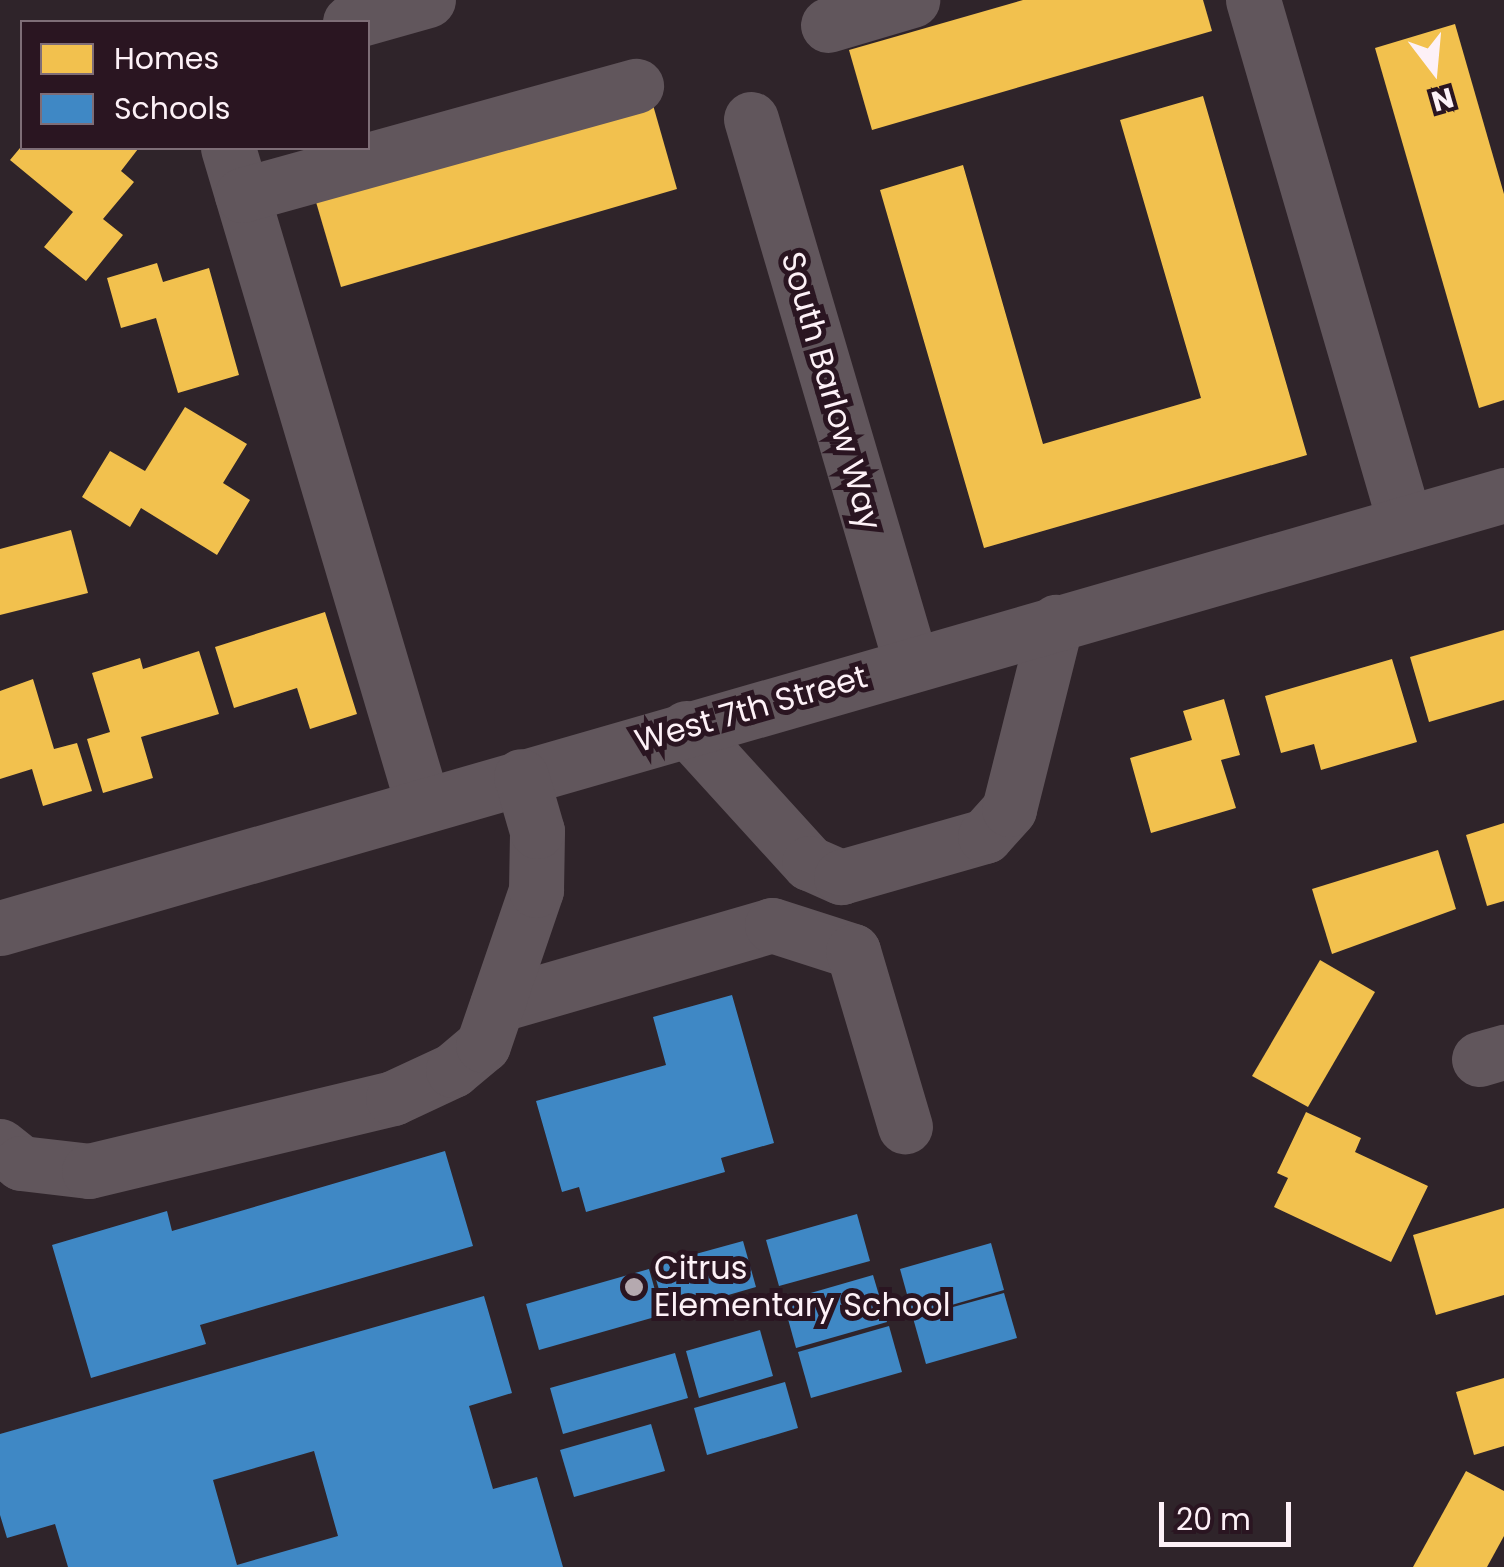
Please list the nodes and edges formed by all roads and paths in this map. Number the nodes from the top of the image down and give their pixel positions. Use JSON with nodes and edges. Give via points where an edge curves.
{"nodes":[{"id":1,"x":428,"y":0,"type":"edge"},
{"id":2,"x":912,"y":0,"type":"edge"},
{"id":3,"x":1253,"y":0,"type":"edge"},
{"id":4,"x":357,"y":20,"type":"edge"},
{"id":5,"x":828,"y":25,"type":"dead end"},
{"id":6,"x":636,"y":86,"type":"dead end"},
{"id":7,"x":751,"y":119,"type":"dead end"},
{"id":8,"x":370,"y":142,"type":"edge"},
{"id":9,"x":334,"y":150,"type":"edge"},
{"id":10,"x":235,"y":171,"type":"edge"},
{"id":11,"x":1504,"y":494,"type":"edge"},
{"id":12,"x":1406,"y":523,"type":"junction"},
{"id":13,"x":1056,"y":622,"type":"junction"},
{"id":14,"x":910,"y":663,"type":"junction"},
{"id":15,"x":686,"y":728,"type":"junction"},
{"id":16,"x":521,"y":776,"type":"junction"},
{"id":17,"x":423,"y":805,"type":"junction"},
{"id":18,"x":0,"y":928,"type":"edge"},
{"id":19,"x":496,"y":1005,"type":"junction"},
{"id":20,"x":905,"y":1126,"type":"dead end"},
{"id":21,"x":0,"y":1146,"type":"edge"}],
"edges":[{"from":1,"to":4,"type":"street"},
{"from":2,"to":5,"type":"street"},
{"from":3,"to":12,"type":"street"},
{"from":6,"to":8,"type":"street"},
{"from":7,"to":14,"type":"street","name":"South Barlow Way"},
{"from":9,"to":10,"type":"street"},
{"from":10,"to":17,"type":"street"},
{"from":11,"to":12,"type":"street","name":"West 7th Street"},
{"from":12,"to":13,"type":"street","name":"West 7th Street"},
{"from":13,"to":14,"type":"street","name":"West 7th Street"},
{"from":13,"to":15,"type":"street","via":[[1009,809],[985,836],[841,877],[809,863]]},
{"from":14,"to":15,"type":"street","name":"West 7th Street"},
{"from":15,"to":16,"type":"street","name":"West 7th Street"},
{"from":16,"to":17,"type":"street","name":"West 7th Street"},
{"from":16,"to":19,"type":"street","via":[[537,832],[536,890]]},
{"from":17,"to":18,"type":"street","name":"West 7th Street"},
{"from":19,"to":20,"type":"street","via":[[772,924],[852,951]]},
{"from":19,"to":21,"type":"street","via":[[482,1045],[452,1070],[393,1098],[90,1170],[21,1163]]}]}
